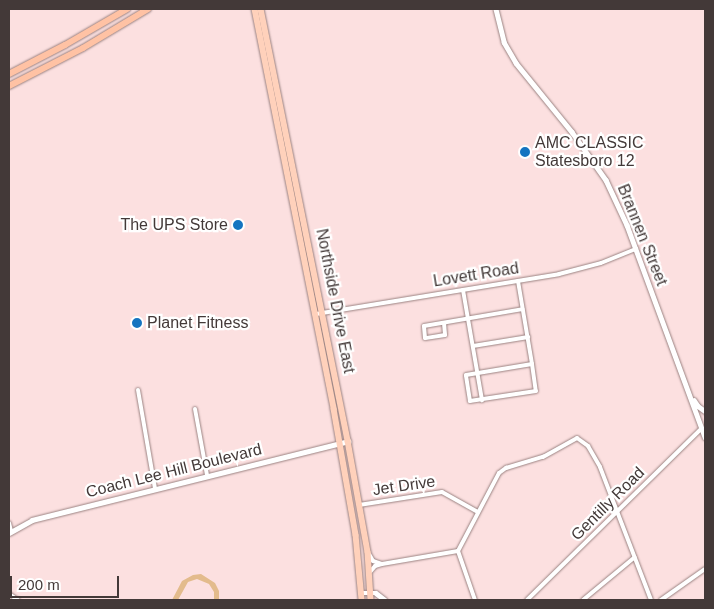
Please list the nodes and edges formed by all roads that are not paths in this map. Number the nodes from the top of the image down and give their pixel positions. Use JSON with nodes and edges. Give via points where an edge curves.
{"nodes":[{"id":1,"x":127,"y":9,"type":"edge"},
{"id":2,"x":148,"y":9,"type":"edge"},
{"id":3,"x":255,"y":9,"type":"edge"},
{"id":4,"x":261,"y":9,"type":"edge"},
{"id":5,"x":496,"y":9,"type":"edge"},
{"id":6,"x":9,"y":74,"type":"edge"},
{"id":7,"x":9,"y":86,"type":"edge"},
{"id":8,"x":636,"y":249,"type":"junction"},
{"id":9,"x":518,"y":281,"type":"junction"},
{"id":10,"x":462,"y":290,"type":"junction"},
{"id":11,"x":523,"y":309,"type":"junction"},
{"id":12,"x":324,"y":313,"type":"junction"},
{"id":13,"x":316,"y":314,"type":"junction"},
{"id":14,"x":468,"y":319,"type":"junction"},
{"id":15,"x":444,"y":323,"type":"junction"},
{"id":16,"x":528,"y":337,"type":"junction"},
{"id":17,"x":473,"y":346,"type":"junction"},
{"id":18,"x":532,"y":364,"type":"junction"},
{"id":19,"x":478,"y":373,"type":"junction"},
{"id":20,"x":138,"y":390,"type":"dead end"},
{"id":21,"x":689,"y":392,"type":"junction"},
{"id":22,"x":482,"y":400,"type":"junction"},
{"id":23,"x":194,"y":409,"type":"dead end"},
{"id":24,"x":705,"y":411,"type":"edge"},
{"id":25,"x":703,"y":426,"type":"edge"},
{"id":26,"x":705,"y":437,"type":"edge"},
{"id":27,"x":348,"y":441,"type":"junction"},
{"id":28,"x":340,"y":442,"type":"junction"},
{"id":29,"x":207,"y":475,"type":"junction"},
{"id":30,"x":155,"y":488,"type":"junction"},
{"id":31,"x":358,"y":506,"type":"junction"},
{"id":32,"x":478,"y":512,"type":"junction"},
{"id":33,"x":617,"y":512,"type":"junction"},
{"id":34,"x":9,"y":523,"type":"edge"},
{"id":35,"x":10,"y":532,"type":"edge"},
{"id":36,"x":458,"y":551,"type":"junction"},
{"id":37,"x":368,"y":552,"type":"junction"},
{"id":38,"x":635,"y":557,"type":"junction"},
{"id":39,"x":382,"y":564,"type":"junction"},
{"id":40,"x":705,"y":569,"type":"edge"},
{"id":41,"x":370,"y":572,"type":"junction"},
{"id":42,"x":362,"y":593,"type":"junction"},
{"id":43,"x":371,"y":593,"type":"junction"},
{"id":44,"x":9,"y":594,"type":"edge"},
{"id":45,"x":18,"y":600,"type":"edge"},
{"id":46,"x":362,"y":600,"type":"edge"},
{"id":47,"x":371,"y":600,"type":"edge"},
{"id":48,"x":385,"y":600,"type":"edge"},
{"id":49,"x":475,"y":600,"type":"edge"},
{"id":50,"x":527,"y":600,"type":"edge"},
{"id":51,"x":583,"y":600,"type":"edge"},
{"id":52,"x":651,"y":600,"type":"edge"},
{"id":53,"x":661,"y":600,"type":"edge"}],
"edges":[{"from":1,"to":6,"type":"highway"},
{"from":2,"to":7,"type":"highway","via":[[83,48]]},
{"from":3,"to":13,"type":"main road","name":"Northside Drive East"},
{"from":4,"to":12,"type":"main road","name":"Northside Drive East"},
{"from":5,"to":8,"type":"street","name":"Brannen Street","via":[[504,42],[516,63],[606,180]]},
{"from":8,"to":9,"type":"street","name":"Lovett Road","via":[[582,268]]},
{"from":8,"to":21,"type":"street","name":"Brannen Street"},
{"from":9,"to":10,"type":"street","name":"Lovett Road"},
{"from":9,"to":11,"type":"street"},
{"from":10,"to":12,"type":"street","name":"Lovett Road"},
{"from":10,"to":14,"type":"street"},
{"from":11,"to":14,"type":"street"},
{"from":11,"to":16,"type":"street"},
{"from":12,"to":13,"type":"street","name":"Lovett Road"},
{"from":12,"to":27,"type":"main road","name":"Northside Drive East"},
{"from":13,"to":28,"type":"main road","name":"Northside Drive East"},
{"from":14,"to":15,"type":"street"},
{"from":14,"to":17,"type":"street"},
{"from":15,"to":15,"type":"street","via":[[424,326],[425,338],[446,335]]},
{"from":16,"to":17,"type":"street"},
{"from":16,"to":18,"type":"street"},
{"from":17,"to":19,"type":"street"},
{"from":18,"to":19,"type":"street"},
{"from":18,"to":22,"type":"street","via":[[536,390]]},
{"from":19,"to":22,"type":"street"},
{"from":19,"to":22,"type":"street","via":[[466,375],[470,401]]},
{"from":20,"to":30,"type":"street"},
{"from":21,"to":24,"type":"street"},
{"from":21,"to":25,"type":"street","name":"Brannen Street"},
{"from":23,"to":29,"type":"street"},
{"from":25,"to":26,"type":"street","name":"Brannen Street"},
{"from":25,"to":33,"type":"street","name":"Gentilly Road"},
{"from":27,"to":28,"type":"street","name":"Coach Lee Hill Boulevard"},
{"from":27,"to":31,"type":"main road","name":"Northside Drive East"},
{"from":28,"to":29,"type":"street","name":"Coach Lee Hill Boulevard"},
{"from":28,"to":42,"type":"main road","name":"Northside Drive East","via":[[356,534]]},
{"from":29,"to":30,"type":"street","name":"Coach Lee Hill Boulevard"},
{"from":30,"to":35,"type":"street","name":"Coach Lee Hill Boulevard","via":[[32,520]]},
{"from":31,"to":32,"type":"street","name":"Jet Drive","via":[[442,492]]},
{"from":31,"to":37,"type":"main road","name":"Northside Drive East"},
{"from":32,"to":33,"type":"street","via":[[495,477],[506,468],[543,457],[577,438],[588,446],[600,467]]},
{"from":32,"to":36,"type":"street"},
{"from":33,"to":38,"type":"street"},
{"from":33,"to":50,"type":"street","name":"Gentilly Road"},
{"from":34,"to":35,"type":"street"},
{"from":36,"to":39,"type":"street"},
{"from":36,"to":49,"type":"street"},
{"from":37,"to":39,"type":"street","via":[[373,561]]},
{"from":37,"to":41,"type":"main road","name":"Northside Drive East"},
{"from":38,"to":51,"type":"street"},
{"from":38,"to":52,"type":"street"},
{"from":39,"to":41,"type":"street"},
{"from":40,"to":53,"type":"street"},
{"from":41,"to":43,"type":"main road","name":"Northside Drive East"},
{"from":42,"to":43,"type":"street"},
{"from":42,"to":46,"type":"main road","name":"Northside Drive East"},
{"from":43,"to":47,"type":"main road","name":"Northside Drive East"},
{"from":43,"to":48,"type":"street"},
{"from":44,"to":45,"type":"street"}]}
